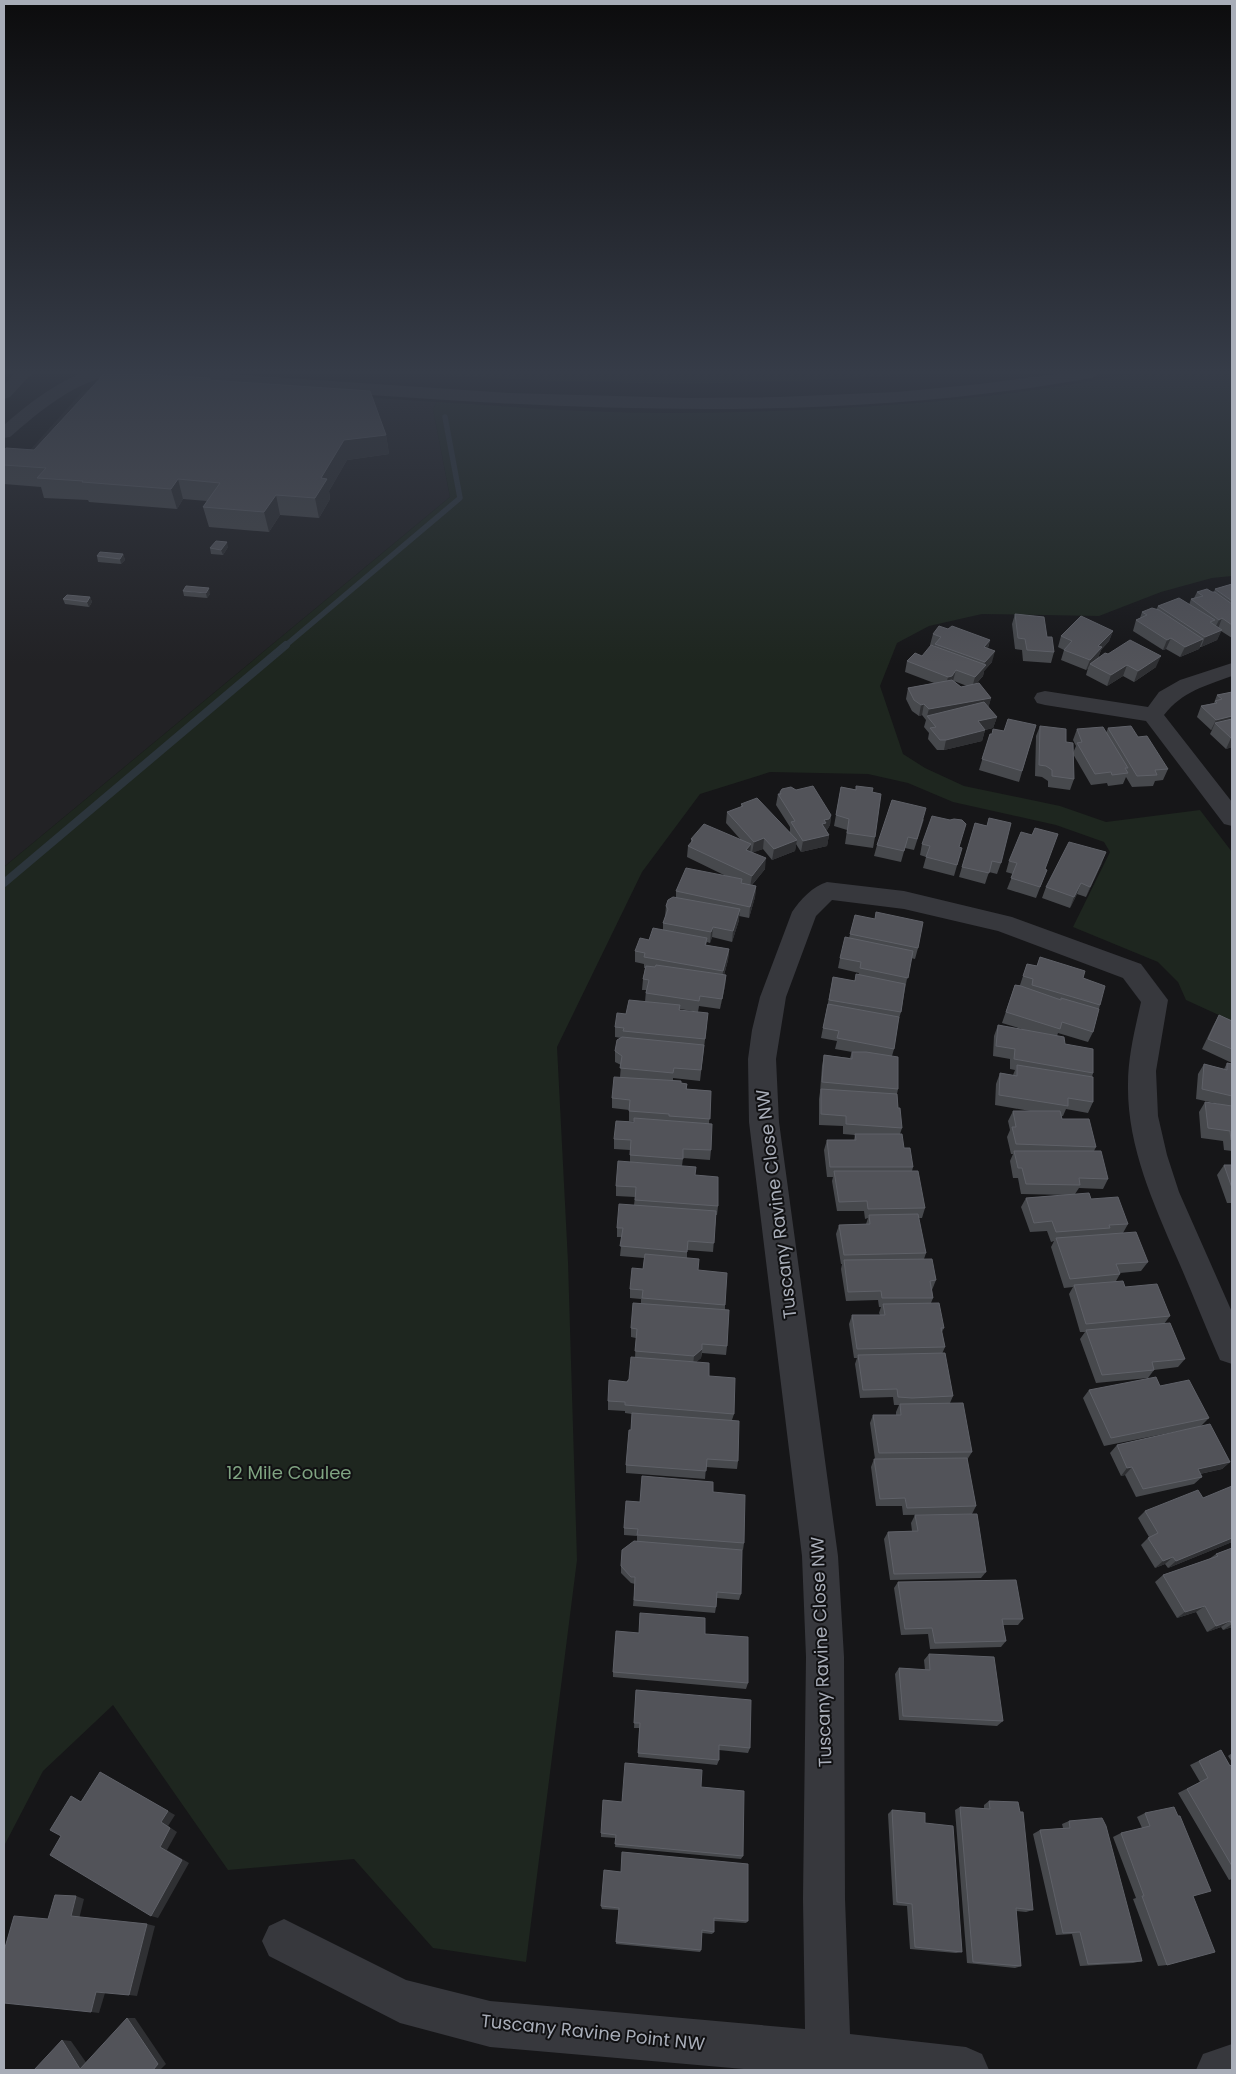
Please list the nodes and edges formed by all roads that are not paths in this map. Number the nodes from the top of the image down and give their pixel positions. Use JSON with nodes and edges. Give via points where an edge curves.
{"nodes":[{"id":1,"x":1232,"y":669,"type":"edge"},
{"id":2,"x":1045,"y":698,"type":"dead end"},
{"id":3,"x":1153,"y":715,"type":"junction"},
{"id":4,"x":1232,"y":818,"type":"edge"},
{"id":5,"x":1232,"y":1349,"type":"edge"},
{"id":6,"x":284,"y":1941,"type":"dead end"},
{"id":7,"x":828,"y":2054,"type":"junction"},
{"id":8,"x":1232,"y":2067,"type":"edge"},
{"id":9,"x":966,"y":2070,"type":"edge"},
{"id":10,"x":1219,"y":2070,"type":"edge"}],
"edges":[{"from":1,"to":3,"type":"street","via":[[1188,685],[1168,697]]},
{"from":2,"to":3,"type":"street"},
{"from":3,"to":4,"type":"street"},
{"from":5,"to":7,"type":"street","name":"Tuscany Ravine Close NW","via":[[1152,1161],[1142,1093],[1143,1062],[1155,1000],[1132,971],[1044,937],[970,914],[904,900],[827,891],[805,912],[775,989],[762,1059],[762,1090],[820,1556],[825,1657],[824,1898]]},
{"from":6,"to":7,"type":"street","name":"Tuscany Ravine Point NW","via":[[400,2001],[490,2024]]},
{"from":7,"to":9,"type":"street"},
{"from":8,"to":10,"type":"street"}]}
